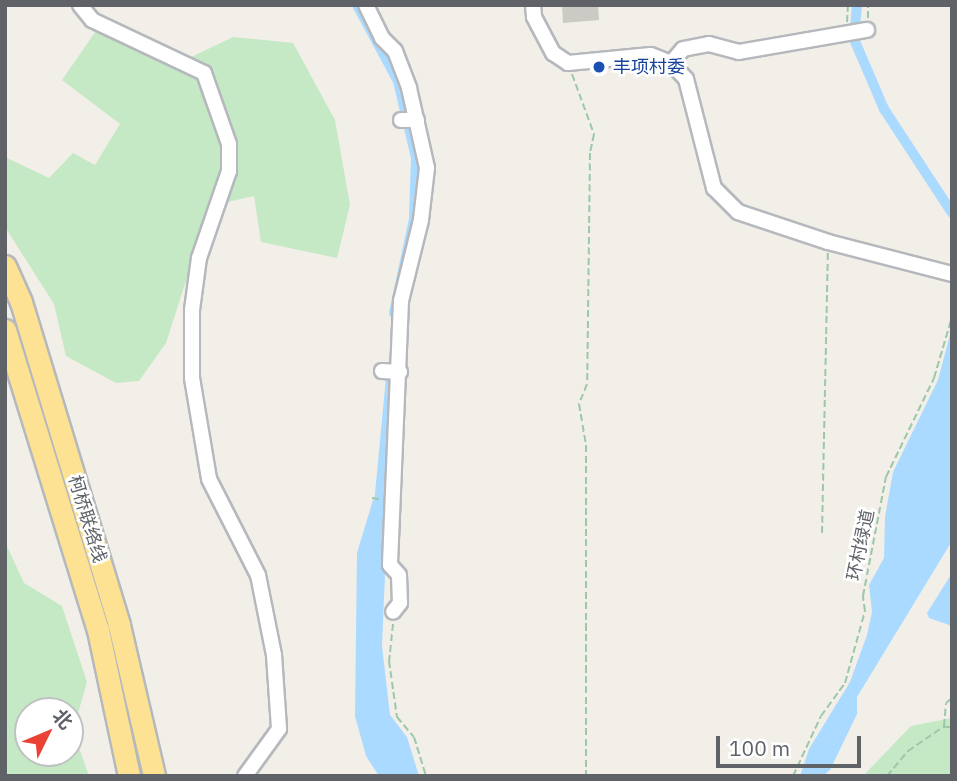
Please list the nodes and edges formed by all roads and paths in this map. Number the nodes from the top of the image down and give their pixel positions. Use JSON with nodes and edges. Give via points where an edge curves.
{"nodes":[{"id":1,"x":80,"y":5,"type":"edge"},
{"id":2,"x":366,"y":5,"type":"edge"},
{"id":3,"x":533,"y":5,"type":"edge"},
{"id":4,"x":848,"y":5,"type":"edge"},
{"id":5,"x":867,"y":30,"type":"dead end"},
{"id":6,"x":847,"y":33,"type":"junction"},
{"id":7,"x":568,"y":63,"type":"junction"},
{"id":8,"x":671,"y":63,"type":"junction"},
{"id":9,"x":401,"y":120,"type":"dead end"},
{"id":10,"x":417,"y":120,"type":"junction"},
{"id":11,"x":828,"y":242,"type":"junction"},
{"id":12,"x":5,"y":266,"type":"edge"},
{"id":13,"x":952,"y":274,"type":"edge"},
{"id":14,"x":952,"y":317,"type":"edge"},
{"id":15,"x":5,"y":330,"type":"edge"},
{"id":16,"x":822,"y":533,"type":"dead end"},
{"id":17,"x":393,"y":612,"type":"joint"},
{"id":18,"x":952,"y":698,"type":"edge"},
{"id":19,"x":943,"y":727,"type":"junction"},
{"id":20,"x":952,"y":727,"type":"edge"},
{"id":21,"x":129,"y":776,"type":"edge"},
{"id":22,"x":154,"y":776,"type":"edge"},
{"id":23,"x":245,"y":776,"type":"edge"},
{"id":24,"x":426,"y":776,"type":"edge"},
{"id":25,"x":586,"y":776,"type":"edge"},
{"id":26,"x":793,"y":776,"type":"edge"},
{"id":27,"x":887,"y":776,"type":"edge"}],
"edges":[{"from":1,"to":23,"type":"street","via":[[92,20],[204,73],[229,144],[229,171],[199,257],[192,310],[192,378],[209,480],[258,575],[274,655],[279,729]]},
{"from":2,"to":10,"type":"street","via":[[382,38],[395,51]]},
{"from":3,"to":7,"type":"street","via":[[534,17],[553,53]]},
{"from":4,"to":6,"type":"path"},
{"from":5,"to":6,"type":"street"},
{"from":6,"to":8,"type":"street","via":[[739,52],[709,44],[682,49]]},
{"from":7,"to":8,"type":"street","via":[[651,55]]},
{"from":7,"to":25,"type":"path","via":[[594,134],[587,384],[579,404],[586,445]]},
{"from":8,"to":11,"type":"street","via":[[686,79],[714,188],[738,212]]},
{"from":9,"to":10,"type":"street"},
{"from":10,"to":17,"type":"street","via":[[426,168],[421,220],[401,301],[391,372],[390,565],[399,575],[400,603]]},
{"from":11,"to":13,"type":"street"},
{"from":11,"to":16,"type":"path"},
{"from":12,"to":22,"type":"highway","name":"柯桥联络线","via":[[21,302],[119,625]]},
{"from":14,"to":26,"type":"path","name":"环村绿道","via":[[934,378],[886,477],[863,596],[865,611],[845,682],[821,716]]},
{"from":15,"to":21,"type":"highway","name":"柯桥联络线","via":[[98,630]]},
{"from":17,"to":24,"type":"path","via":[[389,661],[397,717],[414,737]]},
{"from":18,"to":19,"type":"path","via":[[946,703],[948,716]]},
{"from":19,"to":20,"type":"path"},
{"from":19,"to":27,"type":"path","via":[[908,751]]}]}
